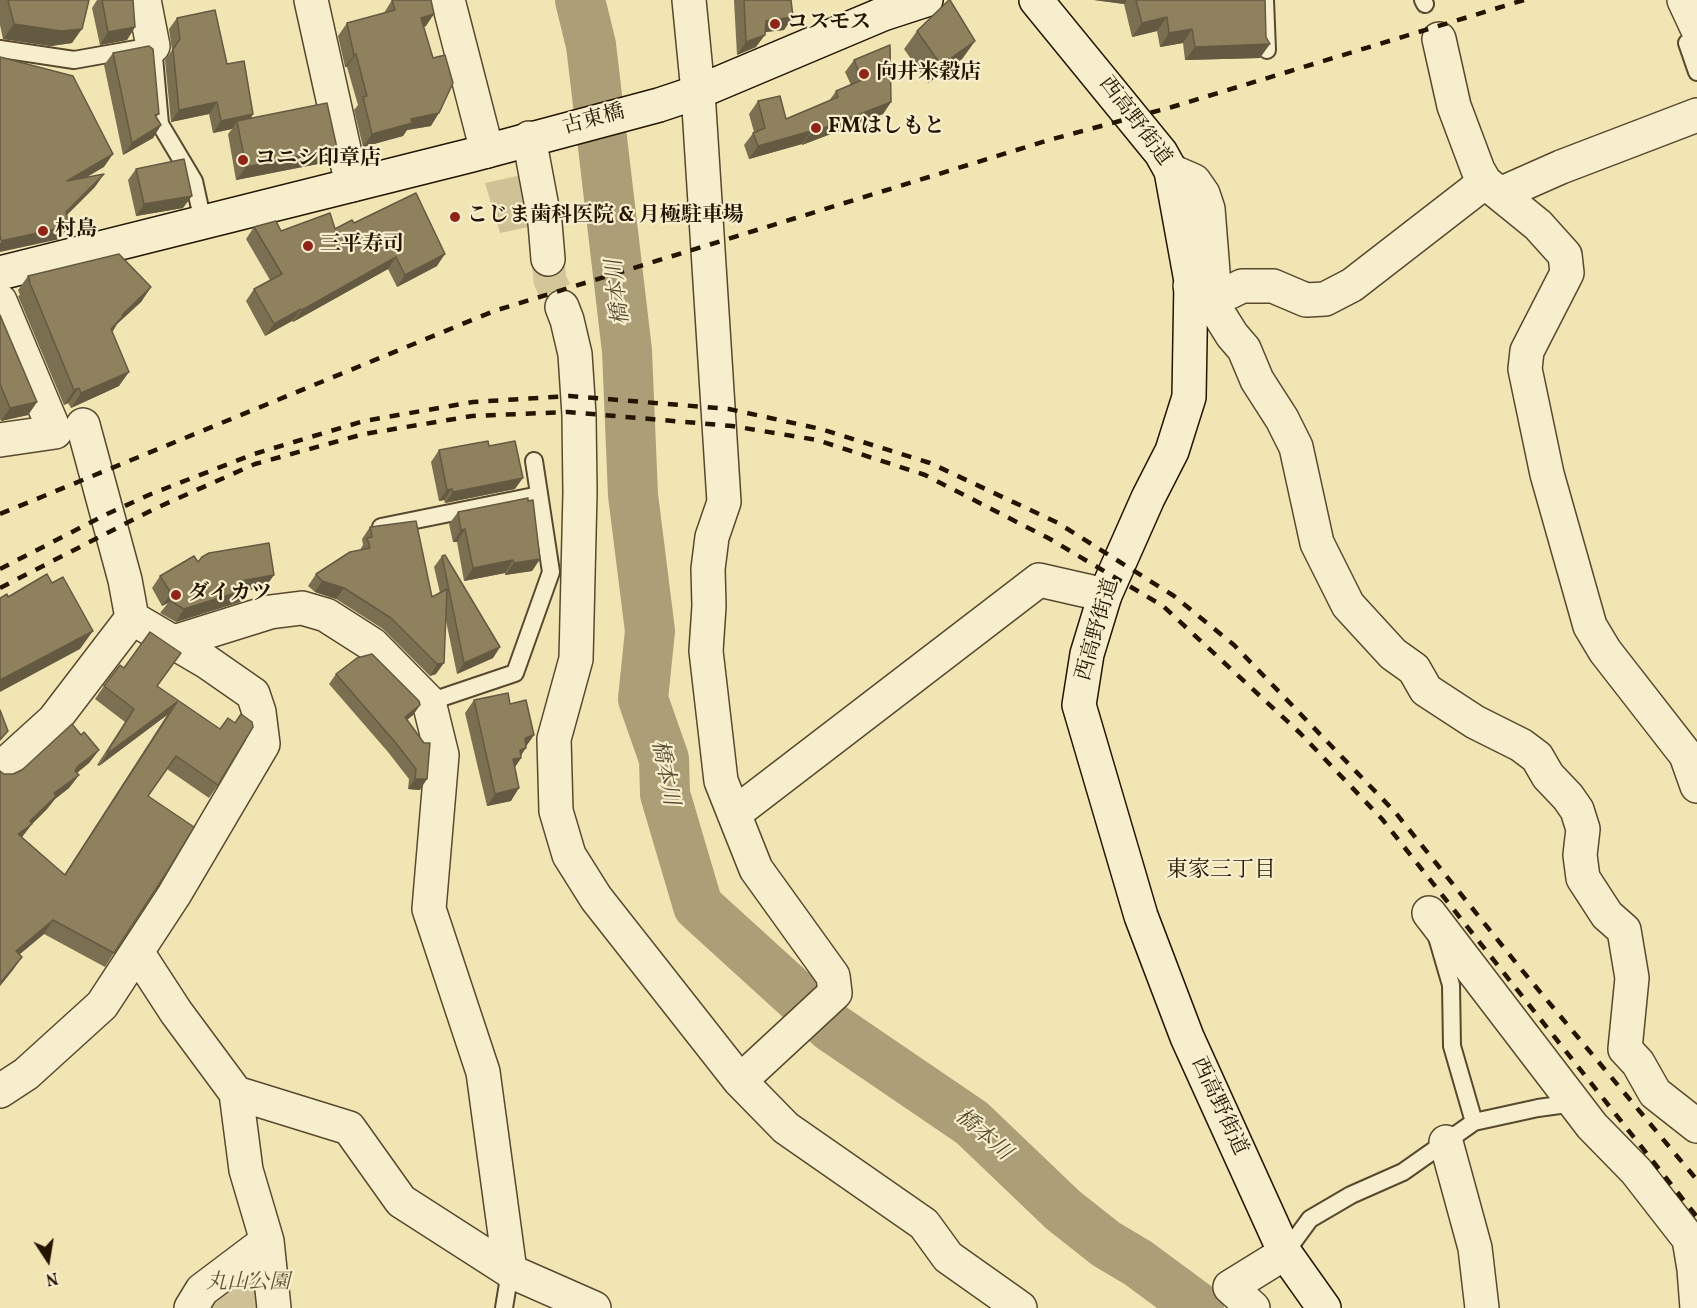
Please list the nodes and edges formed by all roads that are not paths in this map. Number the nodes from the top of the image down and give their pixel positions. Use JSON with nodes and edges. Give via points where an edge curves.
{"nodes":[{"id":1,"x":144,"y":0,"type":"edge"},
{"id":2,"x":310,"y":0,"type":"edge"},
{"id":3,"x":448,"y":0,"type":"edge"},
{"id":4,"x":689,"y":0,"type":"edge"},
{"id":5,"x":926,"y":0,"type":"edge"},
{"id":6,"x":1036,"y":0,"type":"edge"},
{"id":7,"x":1265,"y":0,"type":"edge"},
{"id":8,"x":1684,"y":0,"type":"edge"},
{"id":9,"x":1697,"y":28,"type":"edge"},
{"id":10,"x":1440,"y":39,"type":"dead end"},
{"id":11,"x":1697,"y":39,"type":"edge"},
{"id":12,"x":153,"y":46,"type":"junction"},
{"id":13,"x":0,"y":49,"type":"edge"},
{"id":14,"x":1267,"y":50,"type":"edge"},
{"id":15,"x":1697,"y":72,"type":"edge"},
{"id":16,"x":698,"y":92,"type":"junction"},
{"id":17,"x":1697,"y":115,"type":"edge"},
{"id":18,"x":529,"y":138,"type":"junction"},
{"id":19,"x":487,"y":150,"type":"junction"},
{"id":20,"x":352,"y":185,"type":"junction"},
{"id":21,"x":1493,"y":188,"type":"junction"},
{"id":22,"x":203,"y":222,"type":"junction"},
{"id":23,"x":548,"y":259,"type":"tunnel mouth"},
{"id":24,"x":0,"y":273,"type":"edge"},
{"id":25,"x":1198,"y":291,"type":"junction"},
{"id":26,"x":0,"y":301,"type":"edge"},
{"id":27,"x":562,"y":307,"type":"tunnel mouth"},
{"id":28,"x":83,"y":424,"type":"dead end"},
{"id":29,"x":0,"y":440,"type":"edge"},
{"id":30,"x":534,"y":461,"type":"dead end"},
{"id":31,"x":539,"y":495,"type":"junction"},
{"id":32,"x":381,"y":526,"type":"edge"},
{"id":33,"x":1105,"y":595,"type":"junction"},
{"id":34,"x":132,"y":618,"type":"junction"},
{"id":35,"x":174,"y":642,"type":"junction"},
{"id":36,"x":429,"y":702,"type":"junction"},
{"id":37,"x":0,"y":770,"type":"edge"},
{"id":38,"x":1697,"y":786,"type":"edge"},
{"id":39,"x":735,"y":814,"type":"junction"},
{"id":40,"x":1429,"y":913,"type":"joint"},
{"id":41,"x":137,"y":952,"type":"junction"},
{"id":42,"x":740,"y":1081,"type":"junction"},
{"id":43,"x":0,"y":1091,"type":"edge"},
{"id":44,"x":236,"y":1093,"type":"junction"},
{"id":45,"x":1574,"y":1103,"type":"junction"},
{"id":46,"x":1474,"y":1122,"type":"junction"},
{"id":47,"x":1697,"y":1126,"type":"edge"},
{"id":48,"x":1446,"y":1142,"type":"junction"},
{"id":49,"x":267,"y":1241,"type":"junction"},
{"id":50,"x":1285,"y":1253,"type":"junction"},
{"id":51,"x":510,"y":1271,"type":"junction"},
{"id":52,"x":197,"y":1299,"type":"edge"},
{"id":53,"x":165,"y":1308,"type":"edge"},
{"id":54,"x":274,"y":1308,"type":"edge"},
{"id":55,"x":504,"y":1308,"type":"edge"},
{"id":56,"x":594,"y":1308,"type":"edge"},
{"id":57,"x":1020,"y":1308,"type":"edge"},
{"id":58,"x":1253,"y":1308,"type":"edge"},
{"id":59,"x":1324,"y":1308,"type":"edge"},
{"id":60,"x":1482,"y":1308,"type":"edge"},
{"id":61,"x":1697,"y":1308,"type":"edge"}],
"edges":[{"from":1,"to":12,"type":"street"},
{"from":2,"to":20,"type":"street"},
{"from":3,"to":19,"type":"street"},
{"from":4,"to":16,"type":"street"},
{"from":5,"to":16,"type":"street","name":"古東橋","via":[[883,14]]},
{"from":6,"to":25,"type":"street","name":"西高野街道","via":[[1161,153],[1171,171],[1191,280]]},
{"from":7,"to":14,"type":"lane"},
{"from":8,"to":9,"type":"street"},
{"from":10,"to":21,"type":"street","via":[[1454,106],[1478,170]]},
{"from":11,"to":15,"type":"lane","via":[[1687,43]]},
{"from":12,"to":13,"type":"lane","via":[[74,60]]},
{"from":12,"to":22,"type":"lane","via":[[160,124],[194,181]]},
{"from":16,"to":18,"type":"street","name":"古東橋"},
{"from":16,"to":39,"type":"street","via":[[724,502],[709,559],[706,651],[722,781]]},
{"from":17,"to":21,"type":"street","via":[[1534,178]]},
{"from":18,"to":19,"type":"street","name":"古東橋"},
{"from":18,"to":23,"type":"street"},
{"from":19,"to":20,"type":"street","name":"古東橋"},
{"from":20,"to":22,"type":"street","name":"古東橋"},
{"from":21,"to":25,"type":"street","via":[[1352,285],[1325,299],[1306,300],[1273,285],[1242,286],[1230,292]]},
{"from":21,"to":38,"type":"street","via":[[1538,225],[1565,255],[1567,273],[1527,351],[1525,369],[1547,474],[1590,626],[1686,755]]},
{"from":22,"to":24,"type":"street","name":"古東橋"},
{"from":25,"to":33,"type":"street","name":"西高野街道","via":[[1189,397],[1172,451]]},
{"from":25,"to":47,"type":"street","via":[[1244,350],[1296,447],[1317,543],[1348,605],[1393,654],[1414,669],[1426,690],[1537,758],[1577,810],[1583,829],[1583,878],[1607,915],[1624,930],[1629,954],[1632,978],[1625,1049],[1655,1093]]},
{"from":26,"to":29,"type":"street","via":[[55,432]]},
{"from":27,"to":42,"type":"street","via":[[575,354],[580,493],[576,659],[554,739],[556,812],[569,855],[596,898]]},
{"from":28,"to":34,"type":"street"},
{"from":30,"to":31,"type":"lane"},
{"from":31,"to":32,"type":"lane"},
{"from":31,"to":36,"type":"lane","via":[[551,572],[515,673]]},
{"from":33,"to":39,"type":"street","via":[[1039,580]]},
{"from":33,"to":50,"type":"street","name":"西高野街道","via":[[1087,654],[1079,705],[1082,717],[1141,916],[1186,1037]]},
{"from":34,"to":35,"type":"street"},
{"from":34,"to":37,"type":"street","via":[[54,720]]},
{"from":35,"to":36,"type":"street","via":[[270,612],[303,608],[326,615],[373,645]]},
{"from":35,"to":41,"type":"street","via":[[253,694],[263,744]]},
{"from":36,"to":51,"type":"street","via":[[442,755],[429,909],[483,1072]]},
{"from":39,"to":42,"type":"street","via":[[756,869],[833,976],[835,993]]},
{"from":40,"to":45,"type":"street"},
{"from":40,"to":46,"type":"lane","via":[[1451,985],[1452,1046]]},
{"from":41,"to":43,"type":"street","via":[[102,1005],[26,1074]]},
{"from":41,"to":44,"type":"street"},
{"from":42,"to":57,"type":"street","via":[[786,1128],[924,1224],[948,1257]]},
{"from":44,"to":49,"type":"street","via":[[246,1170]]},
{"from":44,"to":51,"type":"street","via":[[349,1128],[401,1200]]},
{"from":45,"to":46,"type":"lane"},
{"from":45,"to":61,"type":"street","via":[[1636,1171],[1689,1239]]},
{"from":46,"to":48,"type":"lane"},
{"from":48,"to":50,"type":"lane","via":[[1403,1172],[1310,1219]]},
{"from":48,"to":60,"type":"street","via":[[1475,1248]]},
{"from":49,"to":52,"type":"street"},
{"from":49,"to":54,"type":"street"},
{"from":50,"to":58,"type":"street","via":[[1230,1287]]},
{"from":50,"to":59,"type":"street","name":"西高野街道"},
{"from":51,"to":55,"type":"lane"},
{"from":51,"to":56,"type":"street"},
{"from":52,"to":53,"type":"street"}]}
